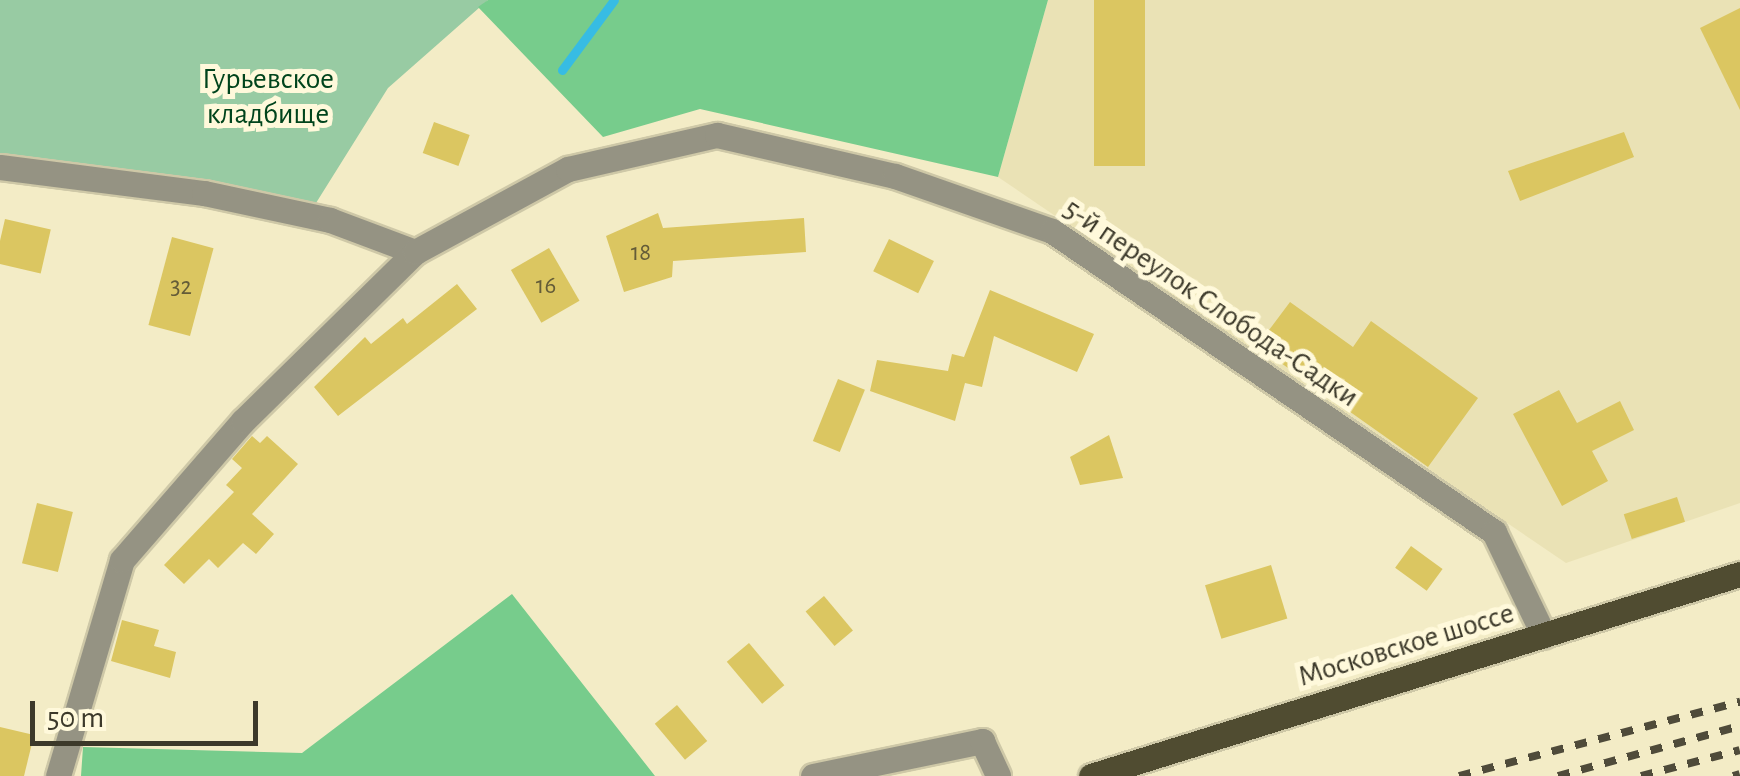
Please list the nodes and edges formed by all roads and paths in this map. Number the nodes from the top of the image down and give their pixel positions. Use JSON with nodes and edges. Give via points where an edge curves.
{"nodes":[{"id":1,"x":0,"y":167,"type":"edge"},
{"id":2,"x":415,"y":252,"type":"junction"},
{"id":3,"x":1740,"y":574,"type":"edge"},
{"id":4,"x":1544,"y":636,"type":"junction"},
{"id":5,"x":58,"y":776,"type":"edge"},
{"id":6,"x":814,"y":776,"type":"edge"},
{"id":7,"x":998,"y":776,"type":"edge"},
{"id":8,"x":1090,"y":776,"type":"edge"}],
"edges":[{"from":1,"to":2,"type":"street","via":[[204,192],[330,220]]},
{"from":2,"to":4,"type":"street","name":"5-й переулок Слобода-Садки","via":[[568,168],[716,135],[895,176],[1052,231],[1494,532]]},
{"from":2,"to":5,"type":"street","name":"5-й переулок Слобода-Садки","via":[[243,421],[122,560]]},
{"from":3,"to":4,"type":"main road","name":"Московское шоссе"},
{"from":4,"to":8,"type":"main road","name":"Московское шоссе"},
{"from":6,"to":7,"type":"street","via":[[982,740]]}]}
